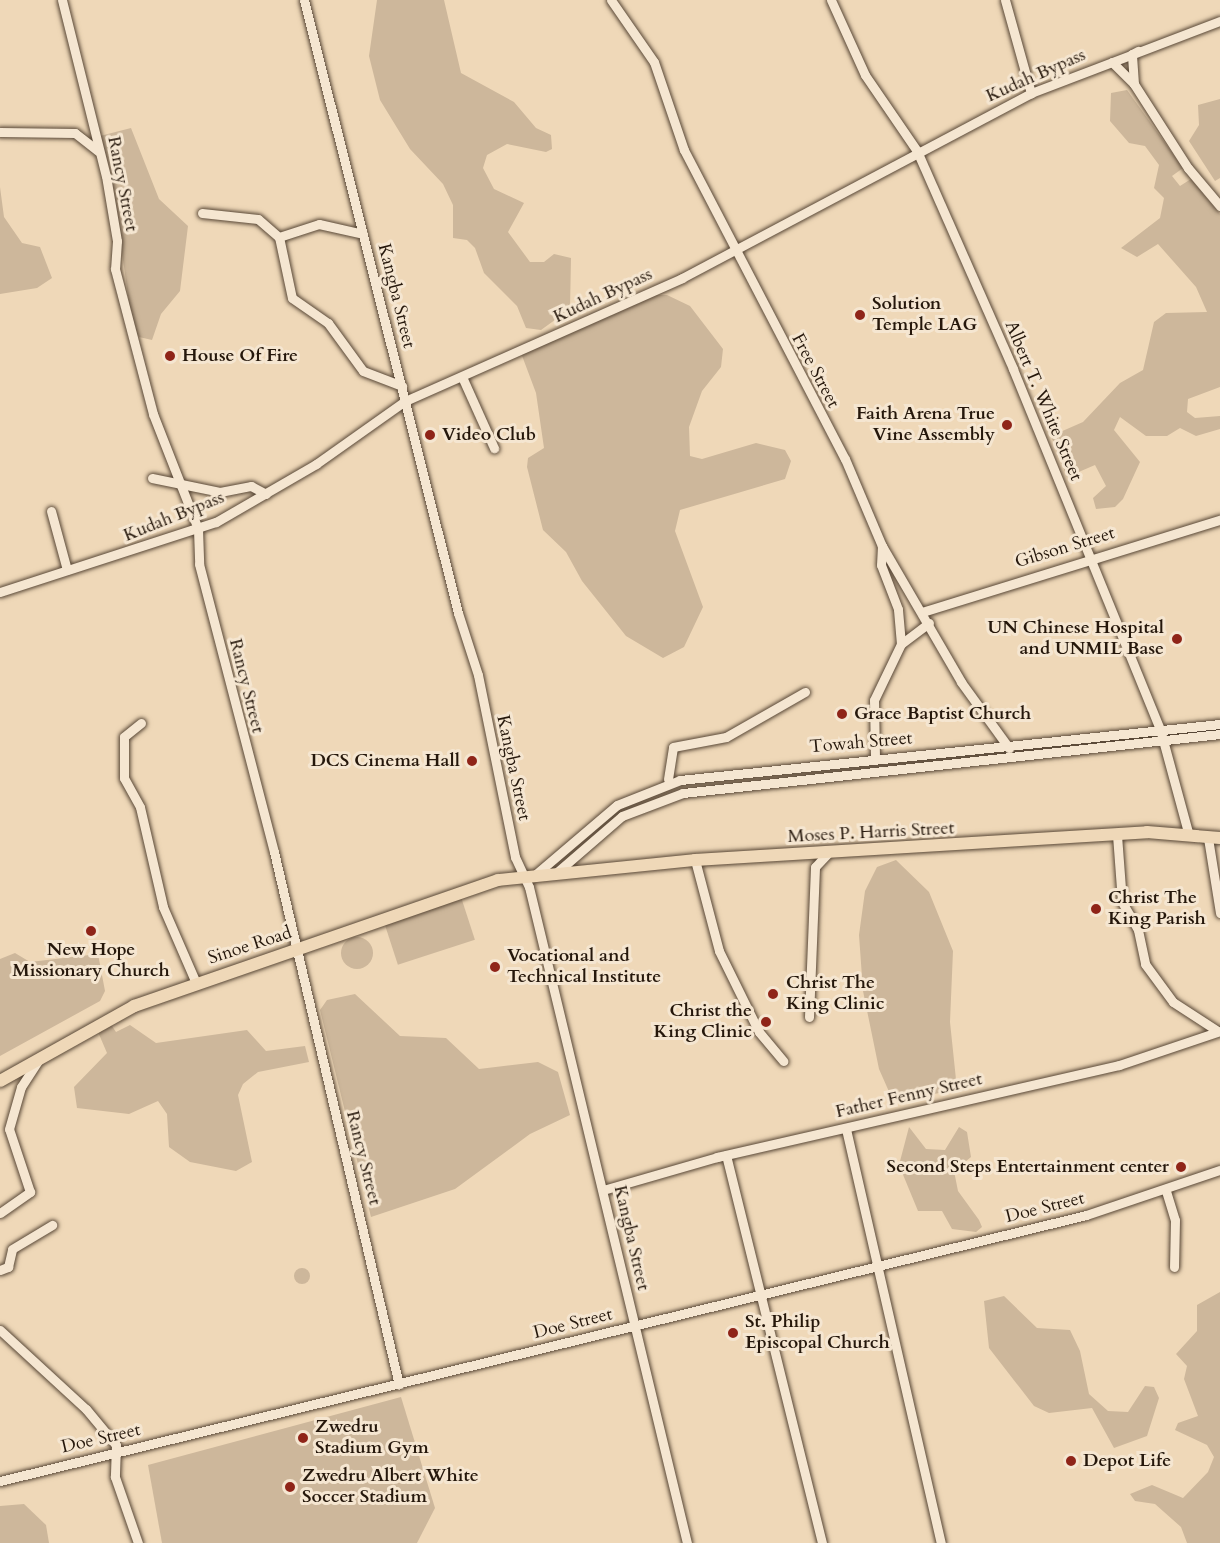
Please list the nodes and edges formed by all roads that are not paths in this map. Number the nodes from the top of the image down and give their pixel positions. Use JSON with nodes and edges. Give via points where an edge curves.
{"nodes":[{"id":1,"x":62,"y":0,"type":"edge"},
{"id":2,"x":304,"y":0,"type":"edge"},
{"id":3,"x":611,"y":0,"type":"edge"},
{"id":4,"x":831,"y":0,"type":"edge"},
{"id":5,"x":1005,"y":0,"type":"edge"},
{"id":6,"x":1220,"y":21,"type":"edge"},
{"id":7,"x":1148,"y":45,"type":"junction"},
{"id":8,"x":1112,"y":62,"type":"junction"},
{"id":9,"x":1134,"y":84,"type":"junction"},
{"id":10,"x":1031,"y":93,"type":"junction"},
{"id":11,"x":0,"y":132,"type":"edge"},
{"id":12,"x":98,"y":151,"type":"junction"},
{"id":13,"x":917,"y":151,"type":"junction"},
{"id":14,"x":1220,"y":206,"type":"edge"},
{"id":15,"x":202,"y":213,"type":"dead end"},
{"id":16,"x":363,"y":234,"type":"junction"},
{"id":17,"x":279,"y":237,"type":"junction"},
{"id":18,"x":733,"y":252,"type":"junction"},
{"id":19,"x":463,"y":379,"type":"junction"},
{"id":20,"x":402,"y":386,"type":"junction"},
{"id":21,"x":405,"y":401,"type":"junction"},
{"id":22,"x":494,"y":448,"type":"dead end"},
{"id":23,"x":152,"y":478,"type":"dead end"},
{"id":24,"x":177,"y":480,"type":"junction"},
{"id":25,"x":266,"y":494,"type":"junction"},
{"id":26,"x":51,"y":512,"type":"dead end"},
{"id":27,"x":1220,"y":520,"type":"edge"},
{"id":28,"x":198,"y":529,"type":"junction"},
{"id":29,"x":882,"y":546,"type":"junction"},
{"id":30,"x":1093,"y":556,"type":"junction"},
{"id":31,"x":67,"y":570,"type":"junction"},
{"id":32,"x":0,"y":592,"type":"edge"},
{"id":33,"x":922,"y":612,"type":"junction"},
{"id":34,"x":929,"y":623,"type":"junction"},
{"id":35,"x":901,"y":644,"type":"junction"},
{"id":36,"x":805,"y":692,"type":"dead end"},
{"id":37,"x":141,"y":723,"type":"dead end"},
{"id":38,"x":1220,"y":724,"type":"edge"},
{"id":39,"x":1160,"y":729,"type":"junction"},
{"id":40,"x":1220,"y":734,"type":"edge"},
{"id":41,"x":1164,"y":740,"type":"junction"},
{"id":42,"x":1009,"y":748,"type":"junction"},
{"id":43,"x":874,"y":758,"type":"junction"},
{"id":44,"x":668,"y":778,"type":"dead end"},
{"id":45,"x":1188,"y":832,"type":"junction"},
{"id":46,"x":1117,"y":835,"type":"junction"},
{"id":47,"x":1214,"y":838,"type":"edge"},
{"id":48,"x":827,"y":854,"type":"junction"},
{"id":49,"x":695,"y":860,"type":"junction"},
{"id":50,"x":556,"y":873,"type":"junction"},
{"id":51,"x":529,"y":874,"type":"junction"},
{"id":52,"x":1220,"y":913,"type":"edge"},
{"id":53,"x":294,"y":951,"type":"junction"},
{"id":54,"x":196,"y":983,"type":"junction"},
{"id":55,"x":809,"y":1017,"type":"dead end"},
{"id":56,"x":1218,"y":1030,"type":"edge"},
{"id":57,"x":42,"y":1054,"type":"junction"},
{"id":58,"x":783,"y":1061,"type":"dead end"},
{"id":59,"x":0,"y":1081,"type":"edge"},
{"id":60,"x":846,"y":1129,"type":"junction"},
{"id":61,"x":726,"y":1155,"type":"junction"},
{"id":62,"x":1220,"y":1170,"type":"edge"},
{"id":63,"x":603,"y":1190,"type":"junction"},
{"id":64,"x":1166,"y":1191,"type":"junction"},
{"id":65,"x":0,"y":1213,"type":"edge"},
{"id":66,"x":52,"y":1225,"type":"dead end"},
{"id":67,"x":876,"y":1266,"type":"junction"},
{"id":68,"x":1174,"y":1267,"type":"dead end"},
{"id":69,"x":0,"y":1270,"type":"edge"},
{"id":70,"x":757,"y":1295,"type":"junction"},
{"id":71,"x":635,"y":1325,"type":"junction"},
{"id":72,"x":0,"y":1330,"type":"edge"},
{"id":73,"x":399,"y":1385,"type":"junction"},
{"id":74,"x":115,"y":1452,"type":"junction"},
{"id":75,"x":0,"y":1480,"type":"edge"},
{"id":76,"x":138,"y":1543,"type":"edge"},
{"id":77,"x":687,"y":1543,"type":"edge"},
{"id":78,"x":822,"y":1543,"type":"edge"},
{"id":79,"x":941,"y":1543,"type":"edge"}],
"edges":[{"from":1,"to":12,"type":"street","name":"Rancy Street"},
{"from":2,"to":16,"type":"street","name":"Kangba Street"},
{"from":3,"to":18,"type":"street","name":"Free Street","via":[[654,62],[684,150]]},
{"from":4,"to":13,"type":"street","name":"Albert T. White Street","via":[[865,75]]},
{"from":5,"to":10,"type":"street"},
{"from":6,"to":7,"type":"street","name":"Kudah Bypass"},
{"from":7,"to":8,"type":"street","name":"Kudah Bypass"},
{"from":7,"to":9,"type":"street","via":[[1132,54]]},
{"from":8,"to":9,"type":"street"},
{"from":8,"to":10,"type":"street","name":"Kudah Bypass"},
{"from":9,"to":14,"type":"street","via":[[1188,168]]},
{"from":10,"to":13,"type":"street","name":"Kudah Bypass"},
{"from":11,"to":12,"type":"street","via":[[75,133]]},
{"from":12,"to":24,"type":"street","name":"Rancy Street","via":[[117,241],[115,269]]},
{"from":13,"to":18,"type":"street","name":"Kudah Bypass"},
{"from":13,"to":30,"type":"street","name":"Albert T. White Street"},
{"from":15,"to":17,"type":"street","via":[[258,219]]},
{"from":16,"to":17,"type":"street","via":[[320,224]]},
{"from":16,"to":20,"type":"street","name":"Kangba Street"},
{"from":17,"to":20,"type":"street","via":[[292,298],[328,323],[363,371]]},
{"from":18,"to":19,"type":"street","name":"Kudah Bypass"},
{"from":18,"to":29,"type":"street","name":"Free Street","via":[[845,459]]},
{"from":19,"to":21,"type":"street","name":"Kudah Bypass"},
{"from":19,"to":22,"type":"street"},
{"from":20,"to":21,"type":"street","name":"Kangba Street"},
{"from":21,"to":25,"type":"street","name":"Kudah Bypass"},
{"from":21,"to":51,"type":"street","name":"Kangba Street"},
{"from":23,"to":24,"type":"street"},
{"from":24,"to":25,"type":"street","via":[[220,492],[251,486]]},
{"from":24,"to":28,"type":"street","name":"Rancy Street"},
{"from":25,"to":28,"type":"street","name":"Kudah Bypass"},
{"from":26,"to":31,"type":"street"},
{"from":27,"to":30,"type":"street","name":"Gibson Street"},
{"from":28,"to":31,"type":"street","name":"Kudah Bypass"},
{"from":28,"to":53,"type":"street","name":"Rancy Street","via":[[199,564]]},
{"from":29,"to":33,"type":"street","name":"Free Street"},
{"from":29,"to":35,"type":"street","via":[[881,565],[898,609]]},
{"from":30,"to":33,"type":"street","name":"Gibson Street"},
{"from":30,"to":39,"type":"street","name":"Albert T. White Street"},
{"from":31,"to":32,"type":"street","name":"Kudah Bypass"},
{"from":33,"to":34,"type":"street","name":"Free Street"},
{"from":34,"to":35,"type":"street"},
{"from":34,"to":42,"type":"street","name":"Free Street","via":[[962,682]]},
{"from":35,"to":43,"type":"street","via":[[874,700]]},
{"from":36,"to":44,"type":"street","via":[[726,737],[674,747]]},
{"from":37,"to":54,"type":"street","via":[[124,738],[124,778],[140,807],[163,907]]},
{"from":38,"to":39,"type":"street","name":"Towah Street"},
{"from":39,"to":41,"type":"street","name":"Albert T. White Street"},
{"from":39,"to":42,"type":"street","name":"Towah Street"},
{"from":40,"to":41,"type":"street","name":"Towah Street"},
{"from":41,"to":45,"type":"street","name":"Albert T. White Street"},
{"from":41,"to":50,"type":"street","name":"Towah Street","via":[[683,793],[622,816]]},
{"from":42,"to":43,"type":"street","name":"Towah Street"},
{"from":43,"to":51,"type":"street","name":"Towah Street","via":[[705,776],[656,787],[609,811]]},
{"from":45,"to":46,"type":"highway","name":"Moses P. Harris Street"},
{"from":45,"to":47,"type":"highway","name":"Moses P. Harris Street"},
{"from":46,"to":48,"type":"highway","name":"Moses P. Harris Street"},
{"from":46,"to":56,"type":"street","via":[[1122,902],[1138,930],[1145,964],[1173,1002]]},
{"from":47,"to":52,"type":"street"},
{"from":48,"to":49,"type":"highway","name":"Moses P. Harris Street"},
{"from":48,"to":55,"type":"street","via":[[815,867]]},
{"from":49,"to":50,"type":"highway","name":"Moses P. Harris Street"},
{"from":49,"to":58,"type":"street","via":[[719,951],[759,1032]]},
{"from":50,"to":51,"type":"highway","name":"Moses P. Harris Street"},
{"from":51,"to":53,"type":"highway","name":"Sinoe Road","via":[[434,898]]},
{"from":51,"to":63,"type":"street","name":"Kangba Street"},
{"from":53,"to":54,"type":"highway","name":"Sinoe Road"},
{"from":53,"to":73,"type":"street","name":"Rancy Street"},
{"from":54,"to":57,"type":"highway","name":"Sinoe Road","via":[[134,1006]]},
{"from":56,"to":60,"type":"street","name":"Father Fenny Street","via":[[1119,1065]]},
{"from":57,"to":59,"type":"highway","name":"Sinoe Road"},
{"from":57,"to":65,"type":"street","via":[[21,1087],[9,1129],[30,1192]]},
{"from":60,"to":61,"type":"street","name":"Father Fenny Street"},
{"from":60,"to":67,"type":"street"},
{"from":61,"to":63,"type":"street","name":"Father Fenny Street"},
{"from":61,"to":70,"type":"street"},
{"from":62,"to":64,"type":"street","name":"Doe Street"},
{"from":63,"to":71,"type":"street","name":"Kangba Street"},
{"from":64,"to":67,"type":"street","name":"Doe Street"},
{"from":64,"to":68,"type":"street","via":[[1175,1220]]},
{"from":66,"to":69,"type":"street","via":[[12,1249],[8,1267]]},
{"from":67,"to":70,"type":"street","name":"Doe Street"},
{"from":67,"to":79,"type":"street"},
{"from":70,"to":71,"type":"street","name":"Doe Street"},
{"from":70,"to":78,"type":"street"},
{"from":71,"to":73,"type":"street","name":"Doe Street"},
{"from":71,"to":77,"type":"street","name":"Kangba Street"},
{"from":72,"to":74,"type":"street","via":[[86,1409],[116,1445]]},
{"from":73,"to":74,"type":"street","name":"Doe Street"},
{"from":74,"to":75,"type":"street","name":"Doe Street"},
{"from":74,"to":76,"type":"street","via":[[115,1477]]}]}
